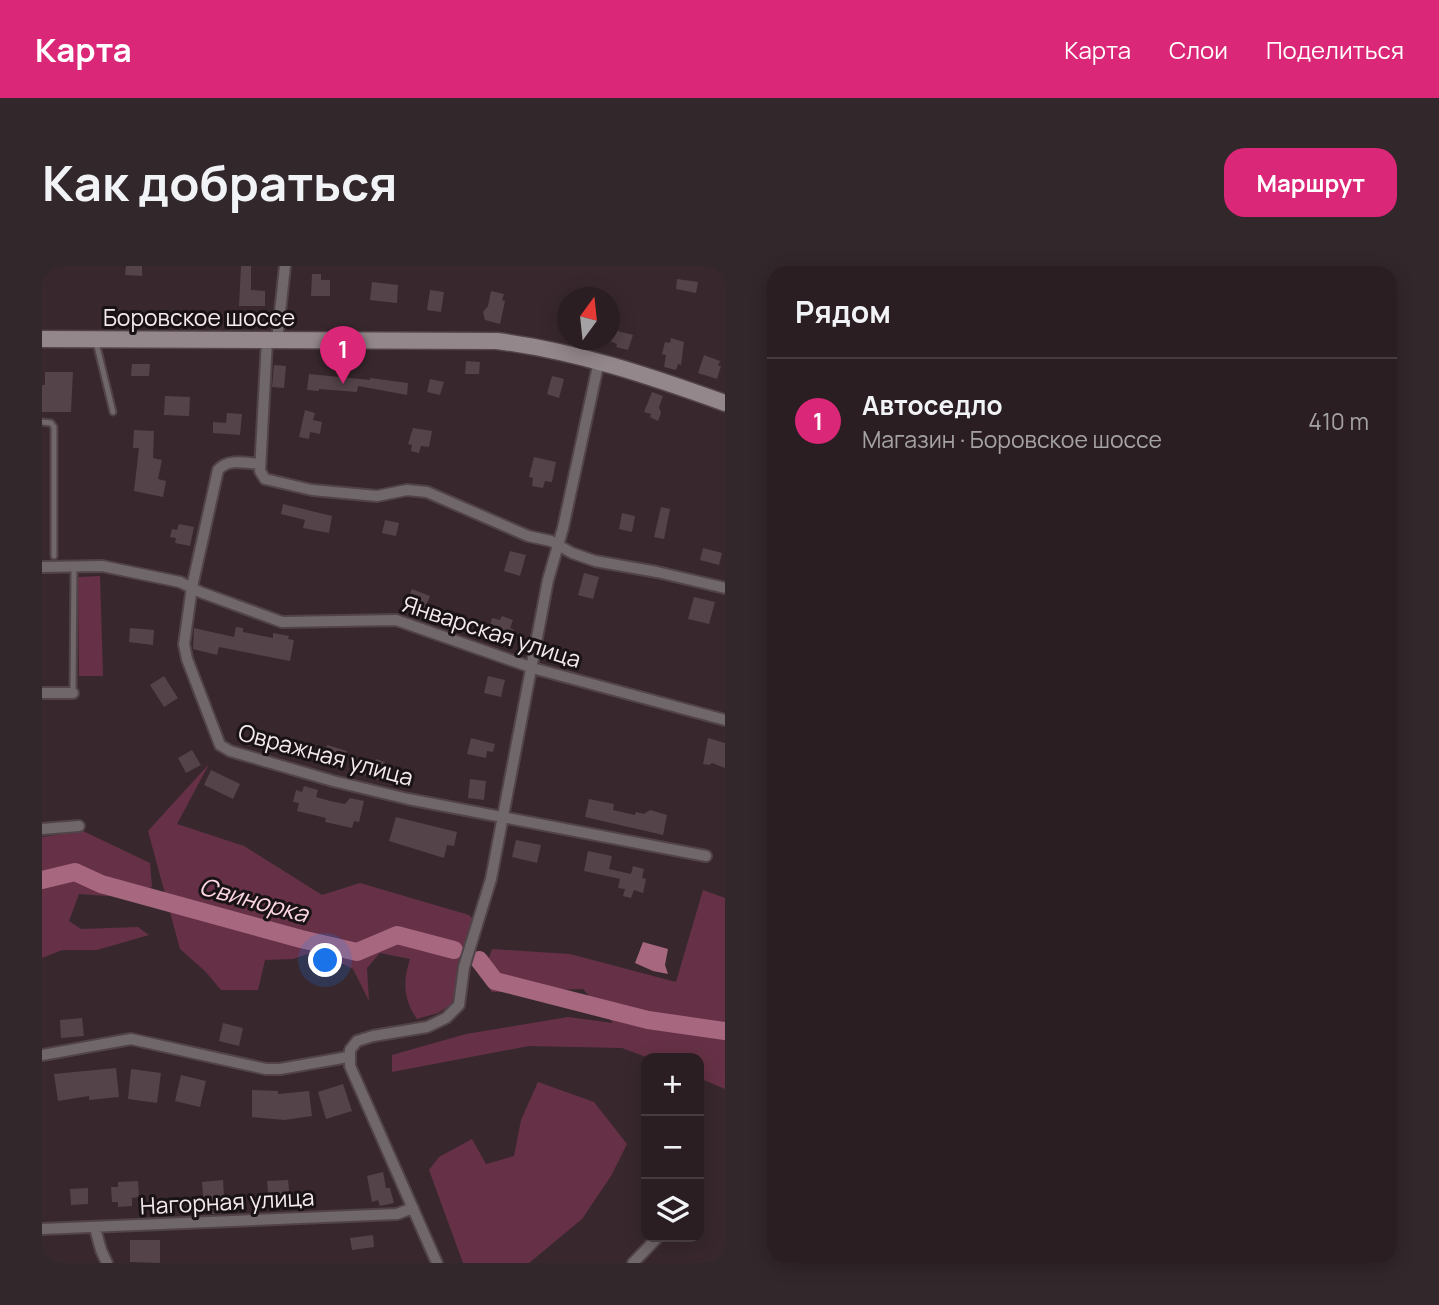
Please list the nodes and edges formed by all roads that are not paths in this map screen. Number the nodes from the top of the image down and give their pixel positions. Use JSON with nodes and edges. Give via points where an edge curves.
{"nodes":[{"id":1,"x":285,"y":266,"type":"edge"},
{"id":2,"x":42,"y":339,"type":"edge"},
{"id":3,"x":95,"y":339,"type":"junction"},
{"id":4,"x":272,"y":340,"type":"junction"},
{"id":5,"x":599,"y":360,"type":"junction"},
{"id":6,"x":725,"y":403,"type":"edge"},
{"id":7,"x":113,"y":412,"type":"dead end"},
{"id":8,"x":42,"y":422,"type":"edge"},
{"id":9,"x":260,"y":468,"type":"junction"},
{"id":10,"x":558,"y":544,"type":"junction"},
{"id":11,"x":54,"y":556,"type":"dead end"},
{"id":12,"x":42,"y":567,"type":"edge"},
{"id":13,"x":74,"y":568,"type":"junction"},
{"id":14,"x":192,"y":587,"type":"junction"},
{"id":15,"x":725,"y":588,"type":"edge"},
{"id":16,"x":532,"y":668,"type":"junction"},
{"id":17,"x":42,"y":693,"type":"edge"},
{"id":18,"x":73,"y":693,"type":"joint"},
{"id":19,"x":725,"y":720,"type":"edge"},
{"id":20,"x":502,"y":816,"type":"junction"},
{"id":21,"x":79,"y":826,"type":"dead end"},
{"id":22,"x":42,"y":829,"type":"edge"},
{"id":23,"x":706,"y":856,"type":"dead end"},
{"id":24,"x":42,"y":1055,"type":"edge"},
{"id":25,"x":348,"y":1057,"type":"junction"},
{"id":26,"x":413,"y":1208,"type":"junction"},
{"id":27,"x":95,"y":1228,"type":"junction"},
{"id":28,"x":42,"y":1229,"type":"edge"},
{"id":29,"x":653,"y":1242,"type":"edge"},
{"id":30,"x":107,"y":1263,"type":"edge"},
{"id":31,"x":438,"y":1263,"type":"edge"},
{"id":32,"x":633,"y":1263,"type":"edge"}],
"edges":[{"from":1,"to":4,"type":"street"},
{"from":2,"to":3,"type":"main road","name":"Боровское шоссе"},
{"from":3,"to":4,"type":"main road","name":"Боровское шоссе"},
{"from":3,"to":7,"type":"lane"},
{"from":4,"to":5,"type":"main road","name":"Боровское шоссе","via":[[480,340]]},
{"from":4,"to":9,"type":"street"},
{"from":5,"to":6,"type":"main road","name":"Боровское шоссе"},
{"from":5,"to":10,"type":"street"},
{"from":8,"to":11,"type":"lane","via":[[54,427]]},
{"from":9,"to":10,"type":"street","via":[[265,479],[312,490],[383,496],[407,490],[427,492],[528,536]]},
{"from":9,"to":14,"type":"street","name":"Овражная улица","via":[[232,462],[218,470]]},
{"from":10,"to":15,"type":"street","via":[[595,561]]},
{"from":10,"to":16,"type":"street"},
{"from":12,"to":13,"type":"street","name":"Январская улица"},
{"from":13,"to":14,"type":"street","name":"Январская улица","via":[[102,566]]},
{"from":13,"to":18,"type":"lane"},
{"from":14,"to":16,"type":"street","name":"Январская улица","via":[[282,622],[404,622]]},
{"from":14,"to":20,"type":"street","name":"Овражная улица","via":[[185,652],[225,749],[332,781]]},
{"from":16,"to":19,"type":"street","name":"Январская улица"},
{"from":16,"to":20,"type":"street"},
{"from":17,"to":18,"type":"street"},
{"from":20,"to":23,"type":"street","name":"Овражная улица"},
{"from":20,"to":25,"type":"street","via":[[488,889],[464,967],[459,1005],[446,1018],[426,1027],[364,1038],[352,1045]]},
{"from":21,"to":22,"type":"street"},
{"from":24,"to":25,"type":"street","via":[[131,1039],[265,1069]]},
{"from":25,"to":26,"type":"street"},
{"from":26,"to":27,"type":"street","name":"Нагорная улица","via":[[397,1214]]},
{"from":26,"to":31,"type":"street"},
{"from":27,"to":28,"type":"street","name":"Нагорная улица"},
{"from":27,"to":30,"type":"street"},
{"from":29,"to":32,"type":"street"}]}
